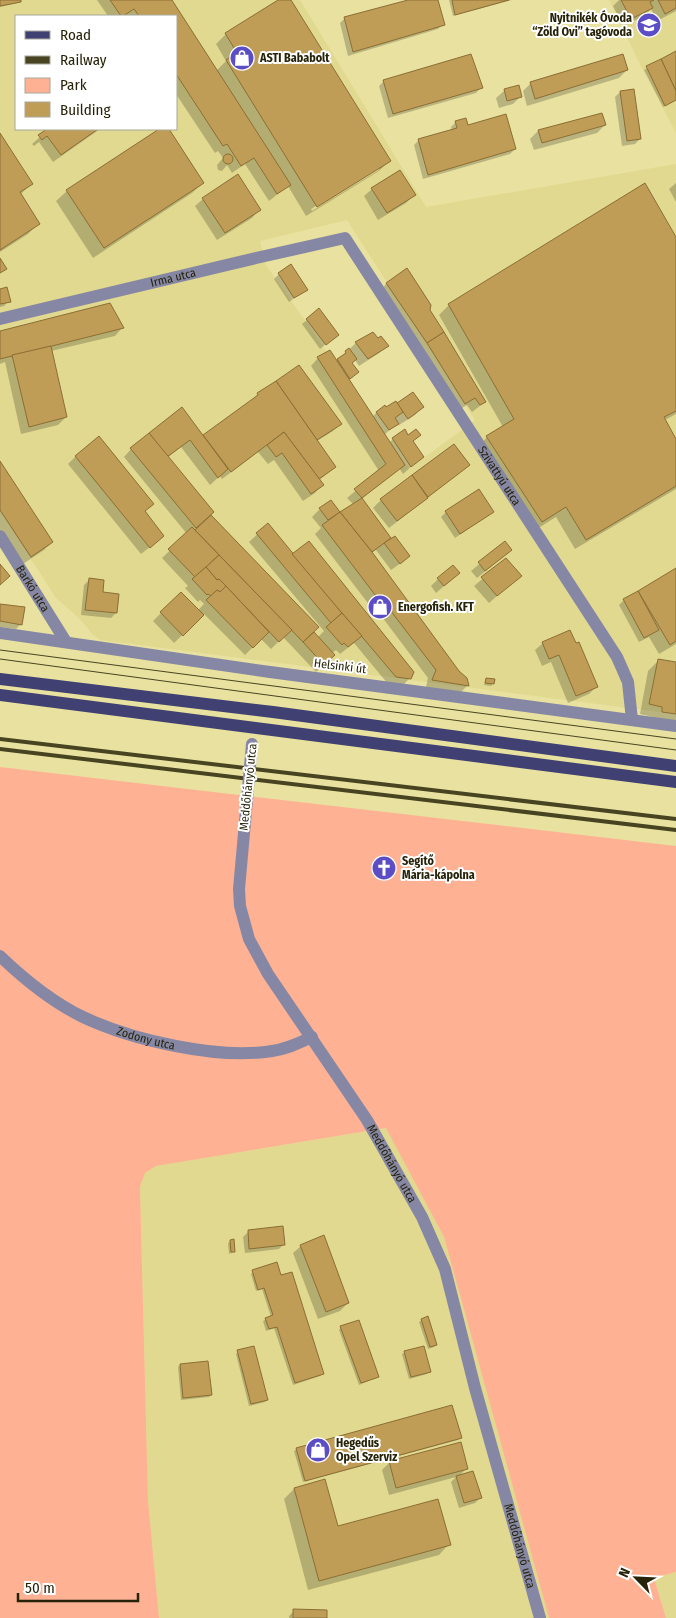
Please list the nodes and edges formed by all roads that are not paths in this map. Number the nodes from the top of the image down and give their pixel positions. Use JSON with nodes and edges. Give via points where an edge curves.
{"nodes":[{"id":1,"x":344,"y":238,"type":"joint"},
{"id":2,"x":0,"y":319,"type":"edge"},
{"id":3,"x":0,"y":536,"type":"edge"},
{"id":4,"x":0,"y":633,"type":"edge"},
{"id":5,"x":66,"y":642,"type":"junction"},
{"id":6,"x":0,"y":679,"type":"edge"},
{"id":7,"x":0,"y":696,"type":"edge"},
{"id":8,"x":238,"y":708,"type":"junction"},
{"id":9,"x":273,"y":712,"type":"junction"},
{"id":10,"x":632,"y":720,"type":"junction"},
{"id":11,"x":676,"y":726,"type":"edge"},
{"id":12,"x":254,"y":728,"type":"junction"},
{"id":13,"x":676,"y":766,"type":"edge"},
{"id":14,"x":676,"y":782,"type":"edge"},
{"id":15,"x":0,"y":956,"type":"edge"},
{"id":16,"x":312,"y":1037,"type":"junction"},
{"id":17,"x":540,"y":1618,"type":"edge"}],
"edges":[{"from":1,"to":2,"type":"street","name":"Irma utca"},
{"from":1,"to":10,"type":"street","name":"Szivattyú utca","via":[[617,656],[628,682]]},
{"from":3,"to":5,"type":"street","name":"Barkó utca"},
{"from":4,"to":5,"type":"street","name":"Helsinki út"},
{"from":5,"to":10,"type":"street","name":"Helsinki út"},
{"from":6,"to":8,"type":"main road"},
{"from":7,"to":12,"type":"main road"},
{"from":8,"to":9,"type":"main road"},
{"from":8,"to":12,"type":"main road"},
{"from":9,"to":12,"type":"main road"},
{"from":9,"to":13,"type":"main road"},
{"from":10,"to":11,"type":"street","name":"Helsinki út"},
{"from":12,"to":14,"type":"main road"},
{"from":12,"to":16,"type":"street","name":"Meddőhányó utca","bridge":true,"via":[[240,906],[250,939],[265,968]]},
{"from":15,"to":16,"type":"street","name":"Zodony utca","via":[[59,1003],[128,1034],[176,1046],[237,1053],[272,1051]]},
{"from":16,"to":17,"type":"street","name":"Meddőhányó utca","via":[[367,1120],[422,1217],[445,1269]]}]}
